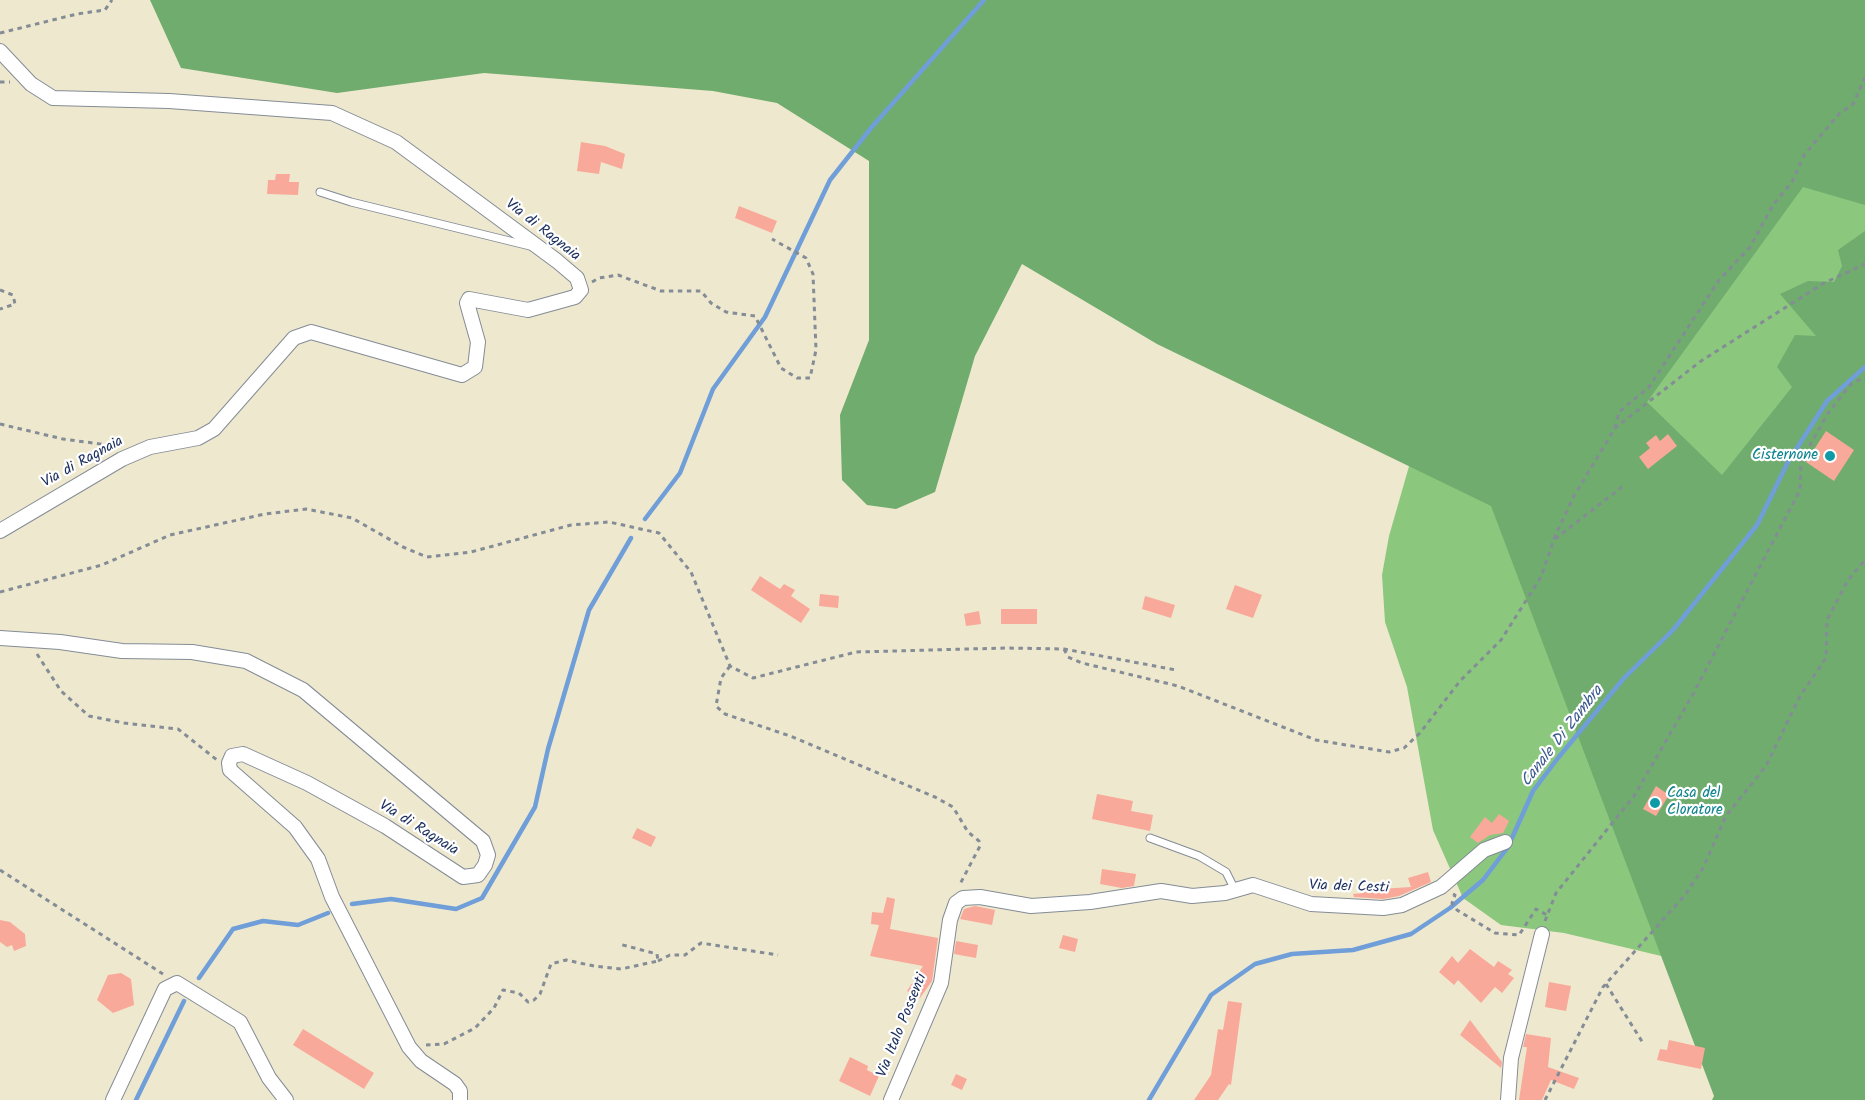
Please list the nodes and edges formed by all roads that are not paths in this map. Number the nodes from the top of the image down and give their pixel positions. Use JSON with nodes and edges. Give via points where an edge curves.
{"nodes":[{"id":1,"x":0,"y":51,"type":"edge"},
{"id":2,"x":320,"y":192,"type":"dead end"},
{"id":3,"x":540,"y":248,"type":"junction"},
{"id":4,"x":0,"y":531,"type":"edge"},
{"id":5,"x":0,"y":638,"type":"edge"},
{"id":6,"x":1150,"y":838,"type":"dead end"},
{"id":7,"x":1505,"y":842,"type":"dead end"},
{"id":8,"x":1234,"y":890,"type":"junction"},
{"id":9,"x":960,"y":900,"type":"joint"},
{"id":10,"x":1542,"y":934,"type":"road end"},
{"id":11,"x":113,"y":1100,"type":"edge"},
{"id":12,"x":286,"y":1100,"type":"edge"},
{"id":13,"x":460,"y":1100,"type":"edge"},
{"id":14,"x":891,"y":1100,"type":"edge"},
{"id":15,"x":1508,"y":1100,"type":"edge"}],
"edges":[{"from":1,"to":3,"type":"street","name":"Via di Ragnaia","via":[[31,84],[53,98],[332,112],[396,142]]},
{"from":2,"to":3,"type":"lane"},
{"from":3,"to":4,"type":"street","name":"Via di Ragnaia","via":[[577,278],[581,290],[575,297],[528,310],[469,299],[466,303],[478,342],[475,367],[462,375],[310,332],[294,338],[214,429],[198,438],[150,447],[122,459]]},
{"from":5,"to":13,"type":"street","name":"Via di Ragnaia","via":[[122,651],[192,652],[246,661],[303,690],[483,841],[488,855],[485,866],[478,875],[463,876],[385,826],[255,758],[232,756],[229,763],[230,770],[295,827],[318,859],[332,897],[410,1047],[421,1061],[455,1084]]},
{"from":6,"to":8,"type":"lane","via":[[1217,866],[1226,872]]},
{"from":7,"to":8,"type":"street","name":"Via dei Cesti","via":[[1484,850],[1441,887],[1402,905],[1383,908],[1311,904],[1253,885]]},
{"from":8,"to":9,"type":"street","name":"Via dei Cesti","via":[[1192,896],[1161,891],[1031,906],[980,897]]},
{"from":9,"to":14,"type":"street","name":"Via Italo Possenti","via":[[950,920],[941,983]]},
{"from":10,"to":15,"type":"street","via":[[1511,1058]]},
{"from":11,"to":12,"type":"street","via":[[165,989],[177,983],[240,1022],[269,1078]]}]}
